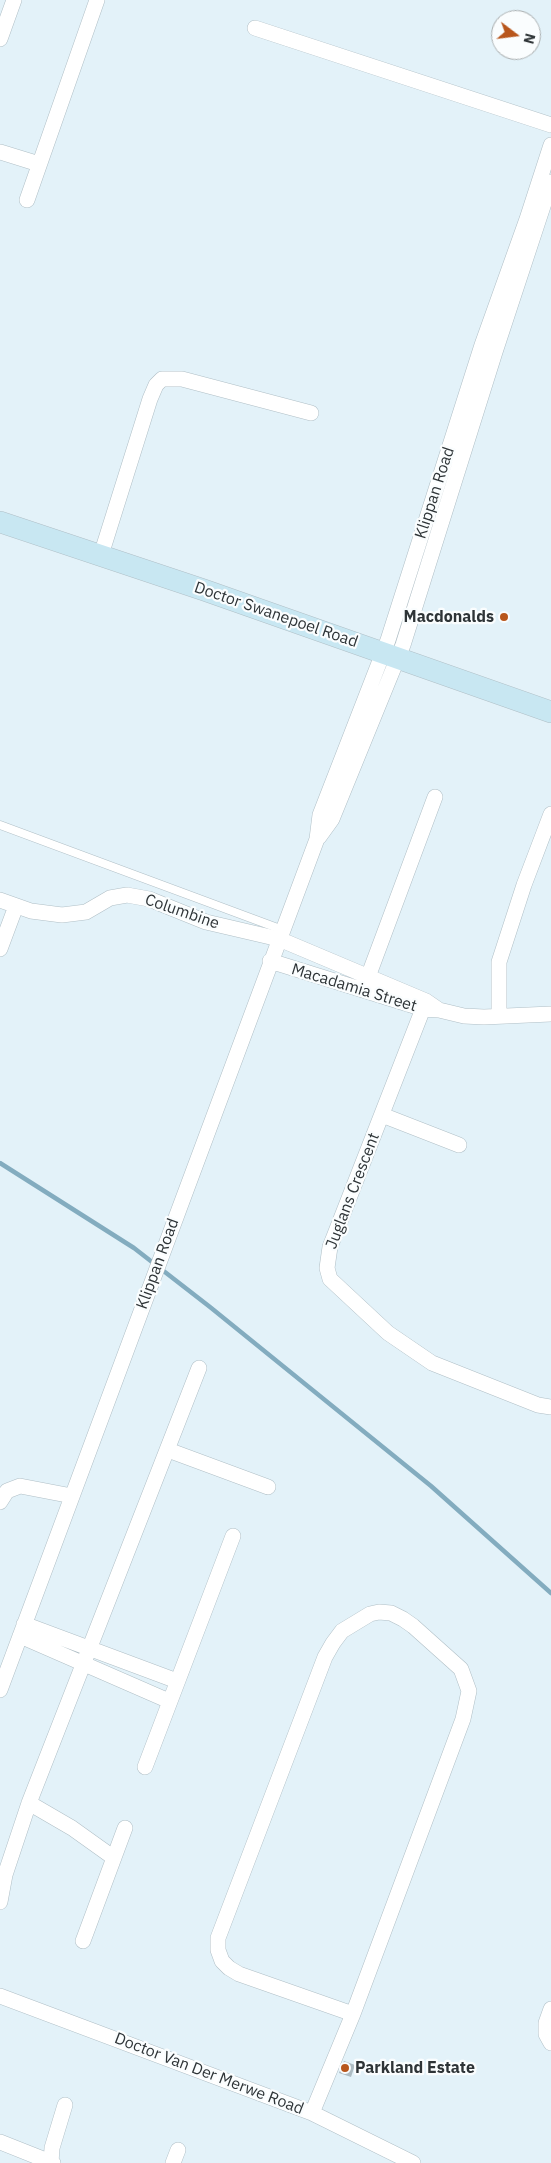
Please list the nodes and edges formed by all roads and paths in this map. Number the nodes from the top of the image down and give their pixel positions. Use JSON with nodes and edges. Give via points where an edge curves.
{"nodes":[{"id":1,"x":14,"y":0,"type":"edge"},
{"id":2,"x":97,"y":0,"type":"edge"},
{"id":3,"x":254,"y":28,"type":"dead end"},
{"id":4,"x":0,"y":40,"type":"edge"},
{"id":5,"x":551,"y":125,"type":"edge"},
{"id":6,"x":550,"y":150,"type":"edge"},
{"id":7,"x":0,"y":152,"type":"edge"},
{"id":8,"x":39,"y":164,"type":"junction"},
{"id":9,"x":551,"y":182,"type":"edge"},
{"id":10,"x":27,"y":200,"type":"dead end"},
{"id":11,"x":488,"y":349,"type":"junction"},
{"id":12,"x":477,"y":407,"type":"junction"},
{"id":13,"x":311,"y":413,"type":"dead end"},
{"id":14,"x":460,"y":416,"type":"junction"},
{"id":15,"x":0,"y":512,"type":"edge"},
{"id":16,"x":0,"y":522,"type":"edge"},
{"id":17,"x":102,"y":550,"type":"junction"},
{"id":18,"x":393,"y":649,"type":"junction"},
{"id":19,"x":551,"y":696,"type":"edge"},
{"id":20,"x":551,"y":712,"type":"edge"},
{"id":21,"x":435,"y":797,"type":"dead end"},
{"id":22,"x":551,"y":814,"type":"edge"},
{"id":23,"x":0,"y":825,"type":"edge"},
{"id":24,"x":0,"y":900,"type":"edge"},
{"id":25,"x":16,"y":906,"type":"junction"},
{"id":26,"x":281,"y":934,"type":"junction"},
{"id":27,"x":0,"y":948,"type":"edge"},
{"id":28,"x":270,"y":962,"type":"junction"},
{"id":29,"x":368,"y":977,"type":"junction"},
{"id":30,"x":425,"y":1005,"type":"junction"},
{"id":31,"x":551,"y":1014,"type":"edge"},
{"id":32,"x":499,"y":1016,"type":"junction"},
{"id":33,"x":382,"y":1115,"type":"junction"},
{"id":34,"x":459,"y":1144,"type":"dead end"},
{"id":35,"x":199,"y":1368,"type":"dead end"},
{"id":36,"x":551,"y":1407,"type":"edge"},
{"id":37,"x":168,"y":1450,"type":"junction"},
{"id":38,"x":268,"y":1487,"type":"dead end"},
{"id":39,"x":72,"y":1496,"type":"junction"},
{"id":40,"x":0,"y":1502,"type":"edge"},
{"id":41,"x":233,"y":1536,"type":"dead end"},
{"id":42,"x":22,"y":1630,"type":"junction"},
{"id":43,"x":86,"y":1656,"type":"junction"},
{"id":44,"x":177,"y":1681,"type":"junction"},
{"id":45,"x":0,"y":1690,"type":"edge"},
{"id":46,"x":169,"y":1701,"type":"junction"},
{"id":47,"x":144,"y":1767,"type":"dead end"},
{"id":48,"x":29,"y":1803,"type":"junction"},
{"id":49,"x":125,"y":1828,"type":"dead end"},
{"id":50,"x":114,"y":1858,"type":"junction"},
{"id":51,"x":0,"y":1902,"type":"edge"},
{"id":52,"x":83,"y":1941,"type":"dead end"},
{"id":53,"x":0,"y":1996,"type":"edge"},
{"id":54,"x":551,"y":2009,"type":"edge"},
{"id":55,"x":353,"y":2014,"type":"junction"},
{"id":56,"x":549,"y":2038,"type":"edge"},
{"id":57,"x":65,"y":2105,"type":"dead end"},
{"id":58,"x":312,"y":2113,"type":"junction"},
{"id":59,"x":0,"y":2142,"type":"edge"},
{"id":60,"x":52,"y":2163,"type":"edge"},
{"id":61,"x":413,"y":2163,"type":"edge"}],
"edges":[{"from":1,"to":4,"type":"street"},
{"from":2,"to":8,"type":"street"},
{"from":3,"to":5,"type":"street"},
{"from":6,"to":11,"type":"street","name":"Klippan Road"},
{"from":7,"to":8,"type":"street"},
{"from":8,"to":10,"type":"street"},
{"from":9,"to":11,"type":"street","name":"Klippan Road"},
{"from":11,"to":12,"type":"street","name":"Klippan Road"},
{"from":11,"to":14,"type":"street","name":"Klippan Road"},
{"from":12,"to":14,"type":"lane"},
{"from":12,"to":18,"type":"street","name":"Klippan Road"},
{"from":13,"to":17,"type":"street","via":[[182,379],[162,380],[150,399]]},
{"from":14,"to":18,"type":"street","name":"Klippan Road"},
{"from":15,"to":17,"type":"main road","name":"Doctor Swanepoel Road"},
{"from":16,"to":17,"type":"main road","name":"Doctor Swanepoel Road"},
{"from":17,"to":18,"type":"main road","name":"Doctor Swanepoel Road"},
{"from":18,"to":19,"type":"main road","name":"Doctor Swanepoel Road"},
{"from":18,"to":20,"type":"main road","name":"Doctor Swanepoel Road"},
{"from":18,"to":26,"type":"street","name":"Klippan Road","via":[[332,819],[317,839]]},
{"from":21,"to":29,"type":"street"},
{"from":22,"to":32,"type":"street","via":[[499,962]]},
{"from":23,"to":26,"type":"lane"},
{"from":24,"to":25,"type":"street","name":"Columbine"},
{"from":25,"to":26,"type":"street","name":"Columbine","via":[[30,912],[62,915],[86,912],[110,898],[127,895],[149,899],[206,922]]},
{"from":25,"to":27,"type":"street"},
{"from":26,"to":28,"type":"street","name":"Klippan Road"},
{"from":26,"to":29,"type":"street","name":"Macadamia Street"},
{"from":28,"to":30,"type":"street","name":"Macadamia Street"},
{"from":28,"to":39,"type":"street","name":"Klippan Road"},
{"from":29,"to":30,"type":"street","name":"Macadamia Street"},
{"from":30,"to":32,"type":"street","name":"Macadamia Street","via":[[464,1016]]},
{"from":30,"to":33,"type":"street","name":"Juglans Crescent"},
{"from":31,"to":32,"type":"street","name":"Macadamia Street"},
{"from":33,"to":34,"type":"street"},
{"from":33,"to":36,"type":"street","name":"Juglans Crescent","via":[[330,1246],[327,1268],[330,1279],[388,1333],[432,1363]]},
{"from":35,"to":37,"type":"street"},
{"from":37,"to":38,"type":"street"},
{"from":37,"to":43,"type":"street"},
{"from":39,"to":40,"type":"street","via":[[20,1486],[6,1491]]},
{"from":39,"to":42,"type":"street","name":"Klippan Road"},
{"from":41,"to":44,"type":"street"},
{"from":42,"to":43,"type":"street"},
{"from":42,"to":45,"type":"street","name":"Klippan Road"},
{"from":43,"to":44,"type":"street"},
{"from":43,"to":46,"type":"street"},
{"from":43,"to":48,"type":"street"},
{"from":44,"to":46,"type":"street"},
{"from":46,"to":47,"type":"street"},
{"from":48,"to":50,"type":"street"},
{"from":48,"to":51,"type":"street","via":[[7,1867]]},
{"from":49,"to":50,"type":"street"},
{"from":50,"to":52,"type":"street"},
{"from":53,"to":58,"type":"street","name":"Doctor Van Der Merwe Road"},
{"from":54,"to":56,"type":"street","via":[[546,2023]]},
{"from":55,"to":55,"type":"street","via":[[462,1719],[469,1691],[461,1669],[413,1626],[391,1613],[379,1612],[342,1631],[325,1657],[218,1938],[222,1960],[239,1974]]},
{"from":55,"to":58,"type":"street"},
{"from":57,"to":60,"type":"street","via":[[52,2148]]},
{"from":58,"to":61,"type":"street","name":"Doctor Van Der Merwe Road"},
{"from":59,"to":60,"type":"street"}]}
